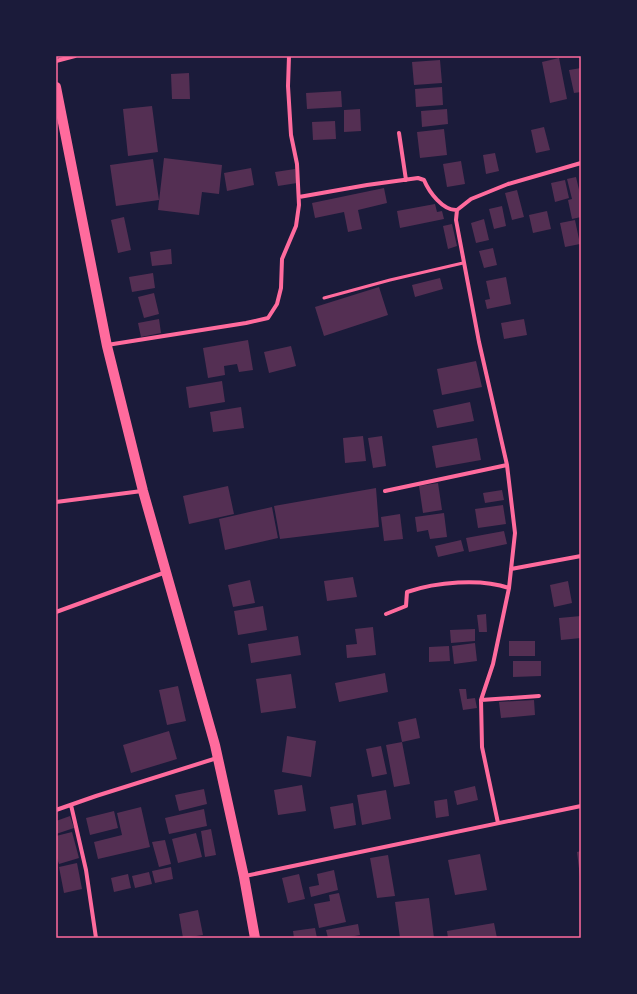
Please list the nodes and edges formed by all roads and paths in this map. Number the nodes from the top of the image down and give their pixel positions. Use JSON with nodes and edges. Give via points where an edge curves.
{"nodes":[{"id":1,"x":75,"y":56,"type":"edge"},
{"id":2,"x":289,"y":56,"type":"edge"},
{"id":3,"x":56,"y":61,"type":"edge"},
{"id":4,"x":56,"y":87,"type":"edge"},
{"id":5,"x":399,"y":133,"type":"dead end"},
{"id":6,"x":581,"y":163,"type":"edge"},
{"id":7,"x":406,"y":180,"type":"junction"},
{"id":8,"x":298,"y":197,"type":"junction"},
{"id":9,"x":458,"y":210,"type":"junction"},
{"id":10,"x":464,"y":263,"type":"junction"},
{"id":11,"x":324,"y":298,"type":"dead end"},
{"id":12,"x":107,"y":346,"type":"junction"},
{"id":13,"x":507,"y":465,"type":"junction"},
{"id":14,"x":143,"y":491,"type":"junction"},
{"id":15,"x":385,"y":491,"type":"dead end"},
{"id":16,"x":56,"y":502,"type":"edge"},
{"id":17,"x":581,"y":556,"type":"edge"},
{"id":18,"x":511,"y":569,"type":"junction"},
{"id":19,"x":166,"y":572,"type":"junction"},
{"id":20,"x":509,"y":588,"type":"junction"},
{"id":21,"x":56,"y":612,"type":"edge"},
{"id":22,"x":386,"y":614,"type":"dead end"},
{"id":23,"x":539,"y":696,"type":"dead end"},
{"id":24,"x":481,"y":700,"type":"junction"},
{"id":25,"x":218,"y":758,"type":"junction"},
{"id":26,"x":71,"y":805,"type":"junction"},
{"id":27,"x":581,"y":806,"type":"edge"},
{"id":28,"x":56,"y":810,"type":"edge"},
{"id":29,"x":498,"y":823,"type":"junction"},
{"id":30,"x":244,"y":877,"type":"junction"},
{"id":31,"x":96,"y":938,"type":"edge"},
{"id":32,"x":255,"y":938,"type":"edge"}],
"edges":[{"from":1,"to":3,"type":"street"},
{"from":2,"to":8,"type":"street","via":[[291,135],[297,164]]},
{"from":4,"to":12,"type":"main road"},
{"from":5,"to":7,"type":"street"},
{"from":6,"to":9,"type":"street","via":[[508,184],[471,199]]},
{"from":7,"to":8,"type":"street"},
{"from":7,"to":9,"type":"street","via":[[424,180],[428,190],[438,201],[451,210]]},
{"from":8,"to":12,"type":"street","via":[[296,226],[282,259],[281,288],[277,304],[268,318]]},
{"from":9,"to":10,"type":"street","via":[[456,220]]},
{"from":10,"to":11,"type":"lane"},
{"from":10,"to":13,"type":"street"},
{"from":12,"to":14,"type":"main road"},
{"from":13,"to":15,"type":"street"},
{"from":13,"to":18,"type":"street","via":[[515,533]]},
{"from":14,"to":16,"type":"street"},
{"from":14,"to":19,"type":"main road"},
{"from":17,"to":18,"type":"street"},
{"from":18,"to":20,"type":"street"},
{"from":19,"to":21,"type":"street"},
{"from":19,"to":25,"type":"main road"},
{"from":20,"to":22,"type":"street","via":[[481,583],[430,586],[407,592],[406,606]]},
{"from":20,"to":24,"type":"street","via":[[493,664]]},
{"from":23,"to":24,"type":"street"},
{"from":24,"to":29,"type":"street","via":[[482,747]]},
{"from":25,"to":26,"type":"street"},
{"from":25,"to":30,"type":"main road"},
{"from":26,"to":28,"type":"street"},
{"from":26,"to":31,"type":"street","via":[[86,870]]},
{"from":27,"to":29,"type":"street"},
{"from":29,"to":30,"type":"street"},
{"from":30,"to":32,"type":"main road"}]}
